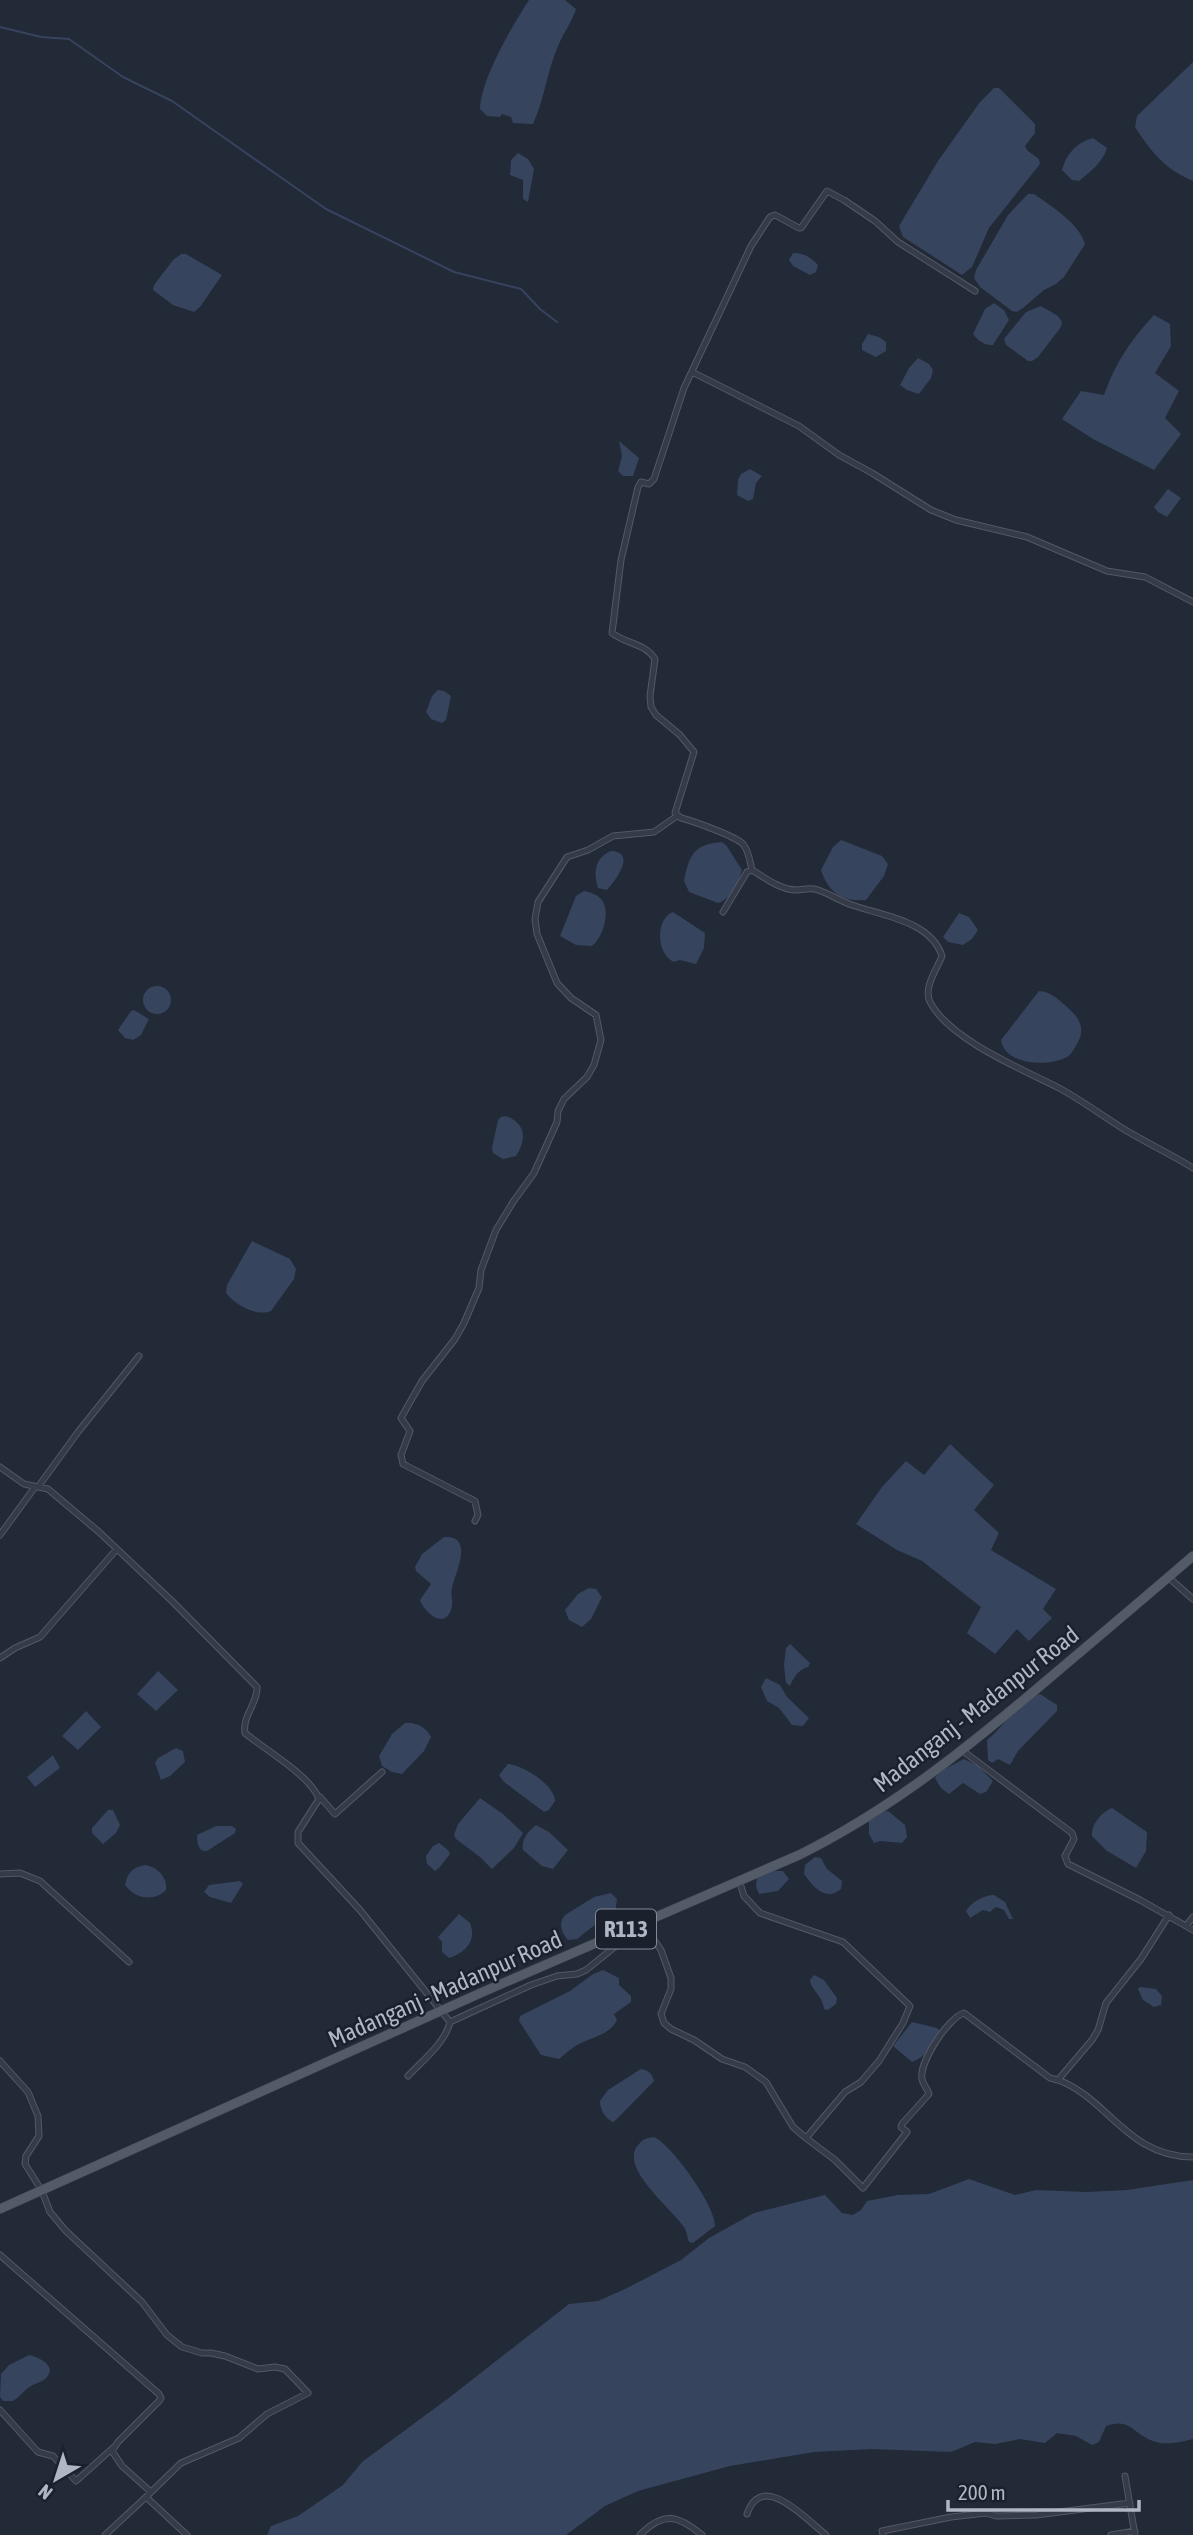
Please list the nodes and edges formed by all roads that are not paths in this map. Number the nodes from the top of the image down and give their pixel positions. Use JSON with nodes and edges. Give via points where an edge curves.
{"nodes":[{"id":1,"x":975,"y":291,"type":"dead end"},
{"id":2,"x":692,"y":372,"type":"junction"},
{"id":3,"x":1193,"y":602,"type":"edge"},
{"id":4,"x":677,"y":817,"type":"junction"},
{"id":5,"x":752,"y":870,"type":"junction"},
{"id":6,"x":723,"y":912,"type":"dead end"},
{"id":7,"x":1193,"y":1168,"type":"edge"},
{"id":8,"x":139,"y":1356,"type":"dead end"},
{"id":9,"x":0,"y":1467,"type":"edge"},
{"id":10,"x":36,"y":1487,"type":"junction"},
{"id":11,"x":475,"y":1521,"type":"dead end"},
{"id":12,"x":0,"y":1535,"type":"edge"},
{"id":13,"x":116,"y":1550,"type":"junction"},
{"id":14,"x":1193,"y":1556,"type":"edge"},
{"id":15,"x":1168,"y":1577,"type":"junction"},
{"id":16,"x":1193,"y":1599,"type":"edge"},
{"id":17,"x":0,"y":1658,"type":"edge"},
{"id":18,"x":963,"y":1751,"type":"junction"},
{"id":19,"x":382,"y":1772,"type":"dead end"},
{"id":20,"x":318,"y":1795,"type":"junction"},
{"id":21,"x":0,"y":1874,"type":"edge"},
{"id":22,"x":739,"y":1880,"type":"junction"},
{"id":23,"x":1168,"y":1915,"type":"junction"},
{"id":24,"x":1193,"y":1917,"type":"edge"},
{"id":25,"x":1186,"y":1926,"type":"junction"},
{"id":26,"x":1193,"y":1930,"type":"edge"},
{"id":27,"x":129,"y":1962,"type":"dead end"},
{"id":28,"x":443,"y":2011,"type":"junction"},
{"id":29,"x":450,"y":2022,"type":"junction"},
{"id":30,"x":0,"y":2061,"type":"edge"},
{"id":31,"x":408,"y":2076,"type":"dead end"},
{"id":32,"x":1058,"y":2080,"type":"junction"},
{"id":33,"x":806,"y":2137,"type":"junction"},
{"id":34,"x":1193,"y":2157,"type":"edge"},
{"id":35,"x":42,"y":2191,"type":"junction"},
{"id":36,"x":0,"y":2209,"type":"edge"},
{"id":37,"x":0,"y":2255,"type":"edge"},
{"id":38,"x":0,"y":2410,"type":"edge"},
{"id":39,"x":114,"y":2447,"type":"junction"},
{"id":40,"x":1125,"y":2476,"type":"dead end"},
{"id":41,"x":148,"y":2495,"type":"junction"},
{"id":42,"x":1130,"y":2503,"type":"junction"},
{"id":43,"x":747,"y":2514,"type":"dead end"},
{"id":44,"x":1135,"y":2533,"type":"edge"},
{"id":45,"x":105,"y":2535,"type":"edge"},
{"id":46,"x":187,"y":2535,"type":"edge"},
{"id":47,"x":640,"y":2535,"type":"edge"},
{"id":48,"x":702,"y":2535,"type":"edge"},
{"id":49,"x":826,"y":2535,"type":"edge"},
{"id":50,"x":883,"y":2535,"type":"edge"},
{"id":51,"x":1111,"y":2535,"type":"edge"}],
"edges":[{"from":1,"to":2,"type":"street","via":[[826,191],[802,228],[775,215],[766,221]]},
{"from":2,"to":3,"type":"street","via":[[799,426],[839,456],[931,510],[1027,537],[1107,571],[1150,578]]},
{"from":2,"to":4,"type":"street","via":[[654,479],[638,486],[612,628],[616,637],[652,654],[651,707],[694,752],[675,810]]},
{"from":4,"to":5,"type":"street","via":[[743,844]]},
{"from":4,"to":11,"type":"street","via":[[654,832],[613,836],[567,857],[538,902],[537,934],[557,983],[596,1016],[601,1040],[594,1065],[564,1099],[534,1173],[496,1230],[479,1288],[455,1339],[401,1414],[410,1431],[401,1455],[403,1464],[475,1502]]},
{"from":5,"to":6,"type":"street"},
{"from":5,"to":7,"type":"street","via":[[783,887],[814,888],[877,911],[932,937],[942,956],[929,985],[929,1000],[948,1023],[984,1049]]},
{"from":8,"to":10,"type":"street"},
{"from":9,"to":10,"type":"street"},
{"from":10,"to":12,"type":"street"},
{"from":10,"to":13,"type":"street","via":[[48,1489]]},
{"from":13,"to":17,"type":"street","via":[[40,1637]]},
{"from":13,"to":20,"type":"street","via":[[257,1687],[245,1733]]},
{"from":14,"to":15,"type":"main road","name":"Madanganj - Madanpur Road","number":"R113"},
{"from":15,"to":16,"type":"street"},
{"from":15,"to":18,"type":"main road","name":"Madanganj - Madanpur Road","number":"R113"},
{"from":18,"to":22,"type":"main road","name":"Madanganj - Madanpur Road","number":"R113","via":[[845,1832]]},
{"from":18,"to":23,"type":"street","via":[[1072,1833],[1074,1839],[1065,1856],[1068,1864]]},
{"from":19,"to":20,"type":"street","via":[[335,1814]]},
{"from":20,"to":28,"type":"street","via":[[319,1802],[298,1832],[298,1843]]},
{"from":21,"to":27,"type":"street","via":[[20,1872],[40,1881]]},
{"from":22,"to":28,"type":"main road","name":"Madanganj - Madanpur Road","number":"R113"},
{"from":22,"to":33,"type":"street","via":[[744,1896],[760,1913],[843,1942],[910,2006],[879,2062]]},
{"from":23,"to":25,"type":"street"},
{"from":23,"to":32,"type":"street","via":[[1106,2003],[1092,2040]]},
{"from":24,"to":25,"type":"street"},
{"from":25,"to":26,"type":"street"},
{"from":28,"to":29,"type":"street"},
{"from":28,"to":35,"type":"main road","name":"Madanganj - Madanpur Road","number":"R113"},
{"from":29,"to":31,"type":"street","via":[[449,2029]]},
{"from":29,"to":33,"type":"street","via":[[531,1985],[586,1970],[621,1940],[642,1931],[661,1950],[671,1978],[661,2014],[664,2023],[760,2077],[793,2127]]},
{"from":30,"to":35,"type":"street","via":[[28,2092],[38,2116],[39,2136],[24,2164]]},
{"from":32,"to":33,"type":"street","via":[[964,2012],[946,2027],[923,2069],[922,2081],[929,2094],[906,2119],[901,2127],[907,2132],[863,2188]]},
{"from":32,"to":34,"type":"street","via":[[1144,2143],[1159,2151]]},
{"from":35,"to":36,"type":"main road","name":"Madanganj - Madanpur Road","number":"R113"},
{"from":35,"to":41,"type":"street","via":[[50,2212],[66,2231],[142,2302],[182,2347],[258,2369],[285,2369],[308,2393],[267,2414],[239,2438],[181,2463]]},
{"from":37,"to":39,"type":"street","via":[[161,2398]]},
{"from":38,"to":39,"type":"street","via":[[38,2452],[53,2456],[76,2481]]},
{"from":39,"to":41,"type":"street","via":[[115,2456]]},
{"from":40,"to":42,"type":"street"},
{"from":41,"to":45,"type":"street"},
{"from":41,"to":46,"type":"street"},
{"from":42,"to":44,"type":"street"},
{"from":42,"to":50,"type":"street","via":[[1036,2515],[951,2517],[882,2531]]},
{"from":43,"to":49,"type":"street","via":[[757,2498],[772,2496]]},
{"from":44,"to":51,"type":"street"},
{"from":47,"to":48,"type":"street","via":[[673,2518]]}]}
